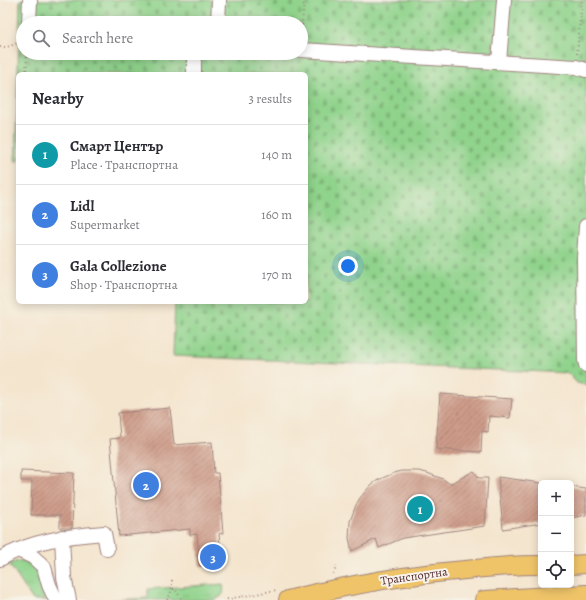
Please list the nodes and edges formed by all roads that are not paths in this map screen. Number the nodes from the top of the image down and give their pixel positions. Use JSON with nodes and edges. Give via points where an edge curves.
{"nodes":[{"id":1,"x":30,"y":0,"type":"edge"},
{"id":2,"x":219,"y":0,"type":"edge"},
{"id":3,"x":504,"y":0,"type":"edge"},
{"id":4,"x":29,"y":16,"type":"edge"},
{"id":5,"x":218,"y":16,"type":"edge"},
{"id":6,"x":308,"y":50,"type":"edge"},
{"id":7,"x":194,"y":60,"type":"edge"},
{"id":8,"x":500,"y":62,"type":"junction"},
{"id":9,"x":581,"y":68,"type":"edge"},
{"id":10,"x":194,"y":72,"type":"edge"},
{"id":11,"x":586,"y":226,"type":"edge"},
{"id":12,"x":585,"y":258,"type":"edge"},
{"id":13,"x":586,"y":365,"type":"edge"},
{"id":14,"x":56,"y":539,"type":"junction"},
{"id":15,"x":107,"y":549,"type":"dead end"},
{"id":16,"x":18,"y":550,"type":"junction"},
{"id":17,"x":0,"y":559,"type":"edge"},
{"id":18,"x":574,"y":564,"type":"edge"},
{"id":19,"x":586,"y":564,"type":"edge"},
{"id":20,"x":538,"y":565,"type":"edge"},
{"id":21,"x":44,"y":567,"type":"junction"},
{"id":22,"x":586,"y":594,"type":"edge"},
{"id":23,"x":56,"y":600,"type":"edge"},
{"id":24,"x":69,"y":600,"type":"edge"},
{"id":25,"x":288,"y":600,"type":"edge"},
{"id":26,"x":484,"y":600,"type":"edge"}],
"edges":[{"from":1,"to":4,"type":"lane"},
{"from":2,"to":5,"type":"lane"},
{"from":3,"to":8,"type":"lane"},
{"from":6,"to":8,"type":"lane"},
{"from":7,"to":10,"type":"lane"},
{"from":8,"to":9,"type":"lane"},
{"from":11,"to":12,"type":"lane"},
{"from":12,"to":13,"type":"lane"},
{"from":14,"to":15,"type":"lane","via":[[104,533]]},
{"from":14,"to":16,"type":"lane"},
{"from":14,"to":21,"type":"lane","via":[[45,554]]},
{"from":14,"to":24,"type":"lane"},
{"from":16,"to":17,"type":"lane"},
{"from":16,"to":21,"type":"lane","via":[[33,557]]},
{"from":18,"to":19,"type":"main road"},
{"from":20,"to":25,"type":"main road","name":"Транспортна","via":[[418,574]]},
{"from":21,"to":23,"type":"lane"},
{"from":22,"to":26,"type":"main road"}]}
